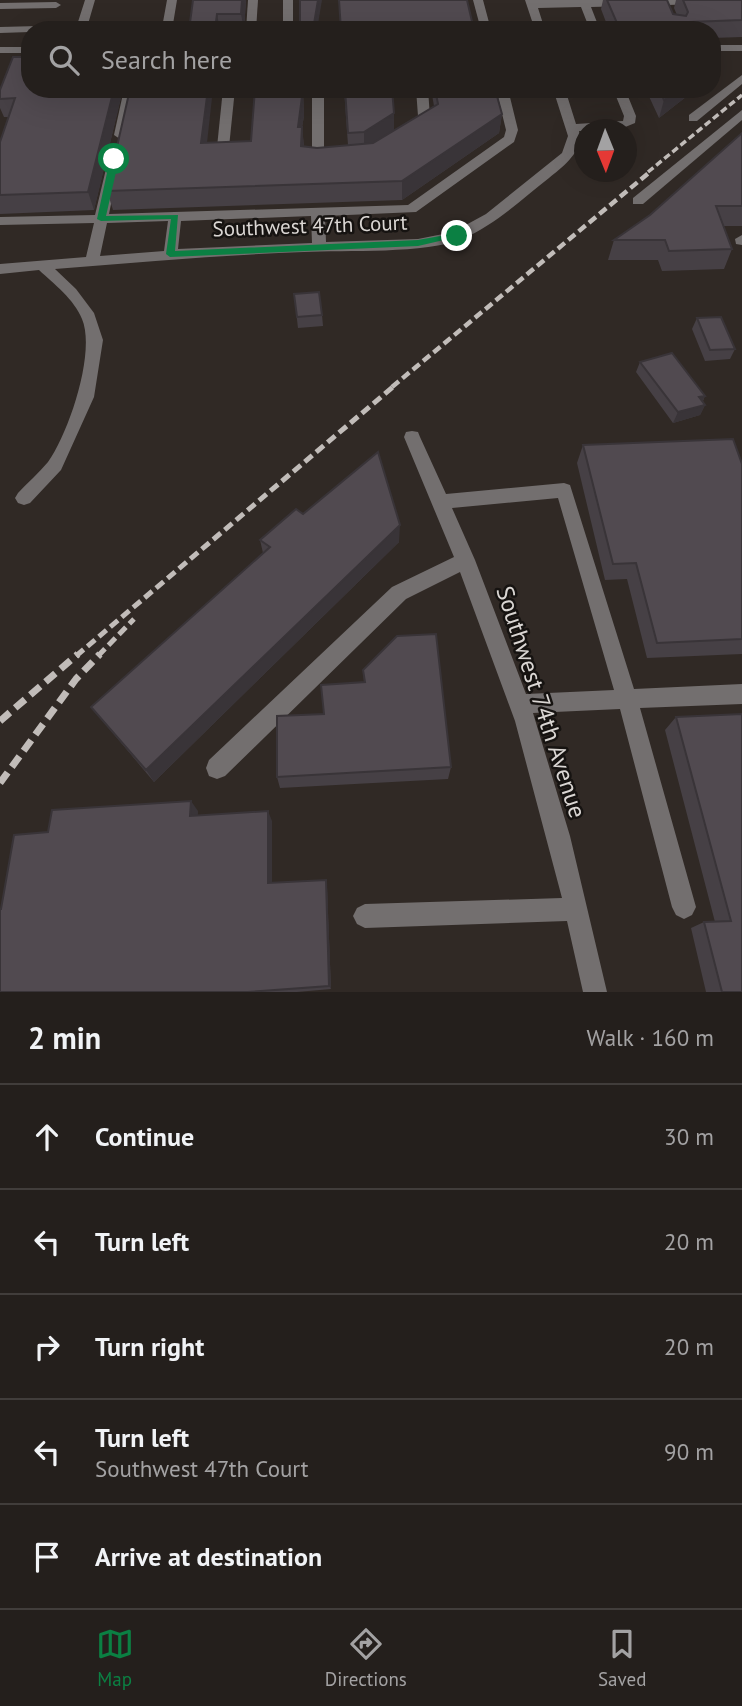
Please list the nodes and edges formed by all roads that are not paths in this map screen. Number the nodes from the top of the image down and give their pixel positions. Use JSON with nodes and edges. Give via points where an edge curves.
{"nodes":[{"id":1,"x":90,"y":0,"type":"edge"},
{"id":2,"x":172,"y":0,"type":"edge"},
{"id":3,"x":253,"y":0,"type":"edge"},
{"id":4,"x":288,"y":0,"type":"edge"},
{"id":5,"x":478,"y":0,"type":"edge"},
{"id":6,"x":742,"y":0,"type":"edge"},
{"id":7,"x":57,"y":2,"type":"edge"},
{"id":8,"x":531,"y":2,"type":"edge"},
{"id":9,"x":583,"y":2,"type":"edge"},
{"id":10,"x":664,"y":4,"type":"edge"},
{"id":11,"x":0,"y":6,"type":"edge"},
{"id":12,"x":50,"y":21,"type":"edge"},
{"id":13,"x":83,"y":21,"type":"edge"},
{"id":14,"x":168,"y":21,"type":"edge"},
{"id":15,"x":252,"y":21,"type":"edge"},
{"id":16,"x":288,"y":21,"type":"edge"},
{"id":17,"x":484,"y":21,"type":"edge"},
{"id":18,"x":537,"y":21,"type":"edge"},
{"id":19,"x":591,"y":21,"type":"edge"},
{"id":20,"x":21,"y":29,"type":"edge"},
{"id":21,"x":0,"y":30,"type":"edge"},
{"id":22,"x":721,"y":48,"type":"edge"},
{"id":23,"x":742,"y":48,"type":"edge"},
{"id":24,"x":0,"y":50,"type":"edge"},
{"id":25,"x":21,"y":50,"type":"edge"},
{"id":26,"x":742,"y":78,"type":"edge"},
{"id":27,"x":721,"y":95,"type":"edge"},
{"id":28,"x":128,"y":98,"type":"edge"},
{"id":29,"x":228,"y":98,"type":"edge"},
{"id":30,"x":318,"y":98,"type":"edge"},
{"id":31,"x":423,"y":98,"type":"edge"},
{"id":32,"x":504,"y":98,"type":"edge"},
{"id":33,"x":562,"y":98,"type":"edge"},
{"id":34,"x":623,"y":98,"type":"edge"},
{"id":35,"x":718,"y":98,"type":"edge"},
{"id":36,"x":742,"y":114,"type":"edge"},
{"id":37,"x":693,"y":118,"type":"dead end"},
{"id":38,"x":572,"y":128,"type":"junction"},
{"id":39,"x":401,"y":135,"type":"edge"},
{"id":40,"x":223,"y":146,"type":"edge"},
{"id":41,"x":344,"y":159,"type":"edge"},
{"id":42,"x":638,"y":201,"type":"dead end"},
{"id":43,"x":318,"y":212,"type":"junction"},
{"id":44,"x":175,"y":217,"type":"junction"},
{"id":45,"x":101,"y":219,"type":"junction"},
{"id":46,"x":0,"y":222,"type":"edge"},
{"id":47,"x":319,"y":246,"type":"junction"},
{"id":48,"x":170,"y":254,"type":"junction"},
{"id":49,"x":92,"y":261,"type":"junction"},
{"id":50,"x":43,"y":266,"type":"junction"},
{"id":51,"x":0,"y":269,"type":"edge"},
{"id":52,"x":412,"y":438,"type":"dead end"},
{"id":53,"x":24,"y":498,"type":"dead end"},
{"id":54,"x":441,"y":502,"type":"junction"},
{"id":55,"x":466,"y":560,"type":"junction"},
{"id":56,"x":742,"y":694,"type":"edge"},
{"id":57,"x":627,"y":699,"type":"junction"},
{"id":58,"x":519,"y":704,"type":"junction"},
{"id":59,"x":217,"y":768,"type":"dead end"},
{"id":60,"x":684,"y":907,"type":"dead end"},
{"id":61,"x":576,"y":909,"type":"junction"},
{"id":62,"x":365,"y":916,"type":"dead end"},
{"id":63,"x":594,"y":992,"type":"edge"}],
"edges":[{"from":1,"to":13,"type":"street"},
{"from":2,"to":14,"type":"street"},
{"from":3,"to":15,"type":"street"},
{"from":4,"to":16,"type":"street"},
{"from":5,"to":17,"type":"street"},
{"from":6,"to":10,"type":"street"},
{"from":7,"to":11,"type":"street"},
{"from":7,"to":12,"type":"street"},
{"from":8,"to":9,"type":"street"},
{"from":8,"to":18,"type":"street"},
{"from":9,"to":10,"type":"street"},
{"from":9,"to":19,"type":"street"},
{"from":20,"to":21,"type":"street"},
{"from":22,"to":23,"type":"street"},
{"from":24,"to":25,"type":"street"},
{"from":26,"to":27,"type":"street"},
{"from":28,"to":45,"type":"street"},
{"from":29,"to":40,"type":"street"},
{"from":30,"to":41,"type":"street","via":[[318,160]]},
{"from":31,"to":39,"type":"street","via":[[424,117]]},
{"from":32,"to":43,"type":"street","via":[[510,139],[411,209]]},
{"from":33,"to":38,"type":"street"},
{"from":34,"to":38,"type":"street","via":[[629,123]]},
{"from":35,"to":37,"type":"street"},
{"from":36,"to":42,"type":"street"},
{"from":38,"to":47,"type":"street","name":"Southwest 47th Court","via":[[571,147],[558,165],[467,231],[418,243]]},
{"from":43,"to":44,"type":"street"},
{"from":43,"to":47,"type":"street"},
{"from":44,"to":45,"type":"street"},
{"from":44,"to":48,"type":"street"},
{"from":45,"to":46,"type":"street"},
{"from":45,"to":49,"type":"street"},
{"from":47,"to":48,"type":"street","name":"Southwest 47th Court"},
{"from":48,"to":49,"type":"street","name":"Southwest 47th Court"},
{"from":49,"to":50,"type":"street","name":"Southwest 47th Court"},
{"from":50,"to":51,"type":"street","name":"Southwest 47th Court"},
{"from":50,"to":53,"type":"street","via":[[89,317],[95,340],[86,397],[55,465]]},
{"from":52,"to":54,"type":"street","name":"Southwest 74th Avenue"},
{"from":54,"to":55,"type":"street","name":"Southwest 74th Avenue"},
{"from":54,"to":57,"type":"street","via":[[564,490]]},
{"from":55,"to":58,"type":"street","name":"Southwest 74th Avenue"},
{"from":55,"to":59,"type":"street","via":[[399,593]]},
{"from":56,"to":57,"type":"street"},
{"from":57,"to":58,"type":"street"},
{"from":57,"to":60,"type":"street"},
{"from":58,"to":61,"type":"street","name":"Southwest 74th Avenue"},
{"from":61,"to":62,"type":"street"},
{"from":61,"to":63,"type":"street","name":"Southwest 74th Avenue"}]}
